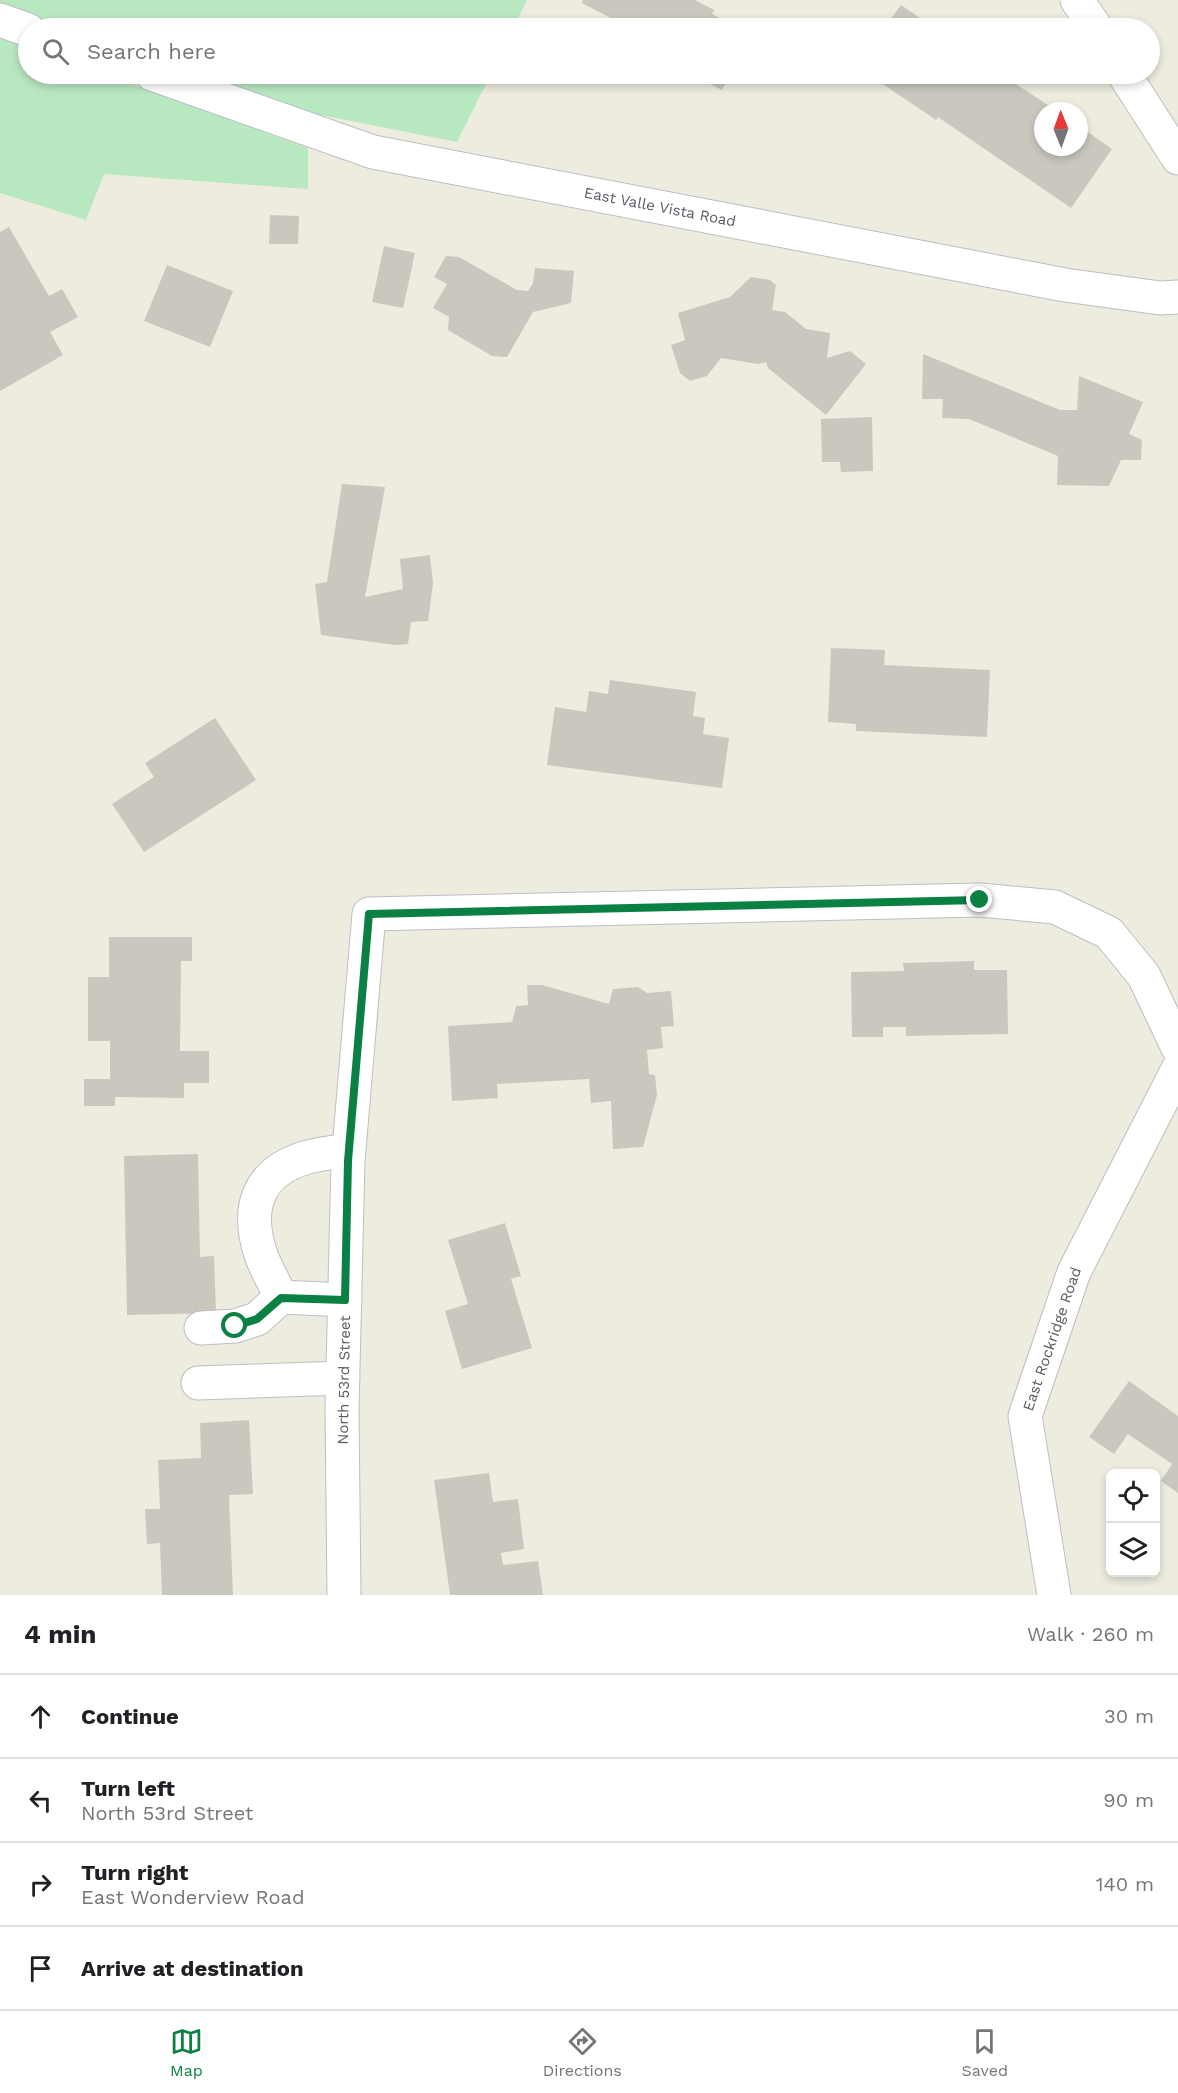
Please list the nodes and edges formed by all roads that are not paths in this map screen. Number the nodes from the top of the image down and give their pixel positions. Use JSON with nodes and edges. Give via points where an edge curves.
{"nodes":[{"id":1,"x":1077,"y":0,"type":"edge"},
{"id":2,"x":1089,"y":18,"type":"edge"},
{"id":3,"x":0,"y":20,"type":"edge"},
{"id":4,"x":18,"y":26,"type":"edge"},
{"id":5,"x":180,"y":84,"type":"edge"},
{"id":6,"x":1130,"y":84,"type":"edge"},
{"id":7,"x":1178,"y":158,"type":"edge"},
{"id":8,"x":1178,"y":297,"type":"edge"},
{"id":9,"x":1178,"y":1048,"type":"edge"},
{"id":10,"x":1178,"y":1069,"type":"edge"},
{"id":11,"x":350,"y":1150,"type":"junction"},
{"id":12,"x":281,"y":1298,"type":"junction"},
{"id":13,"x":345,"y":1300,"type":"junction"},
{"id":14,"x":201,"y":1328,"type":"dead end"},
{"id":15,"x":343,"y":1378,"type":"junction"},
{"id":16,"x":198,"y":1383,"type":"dead end"},
{"id":17,"x":344,"y":1595,"type":"edge"},
{"id":18,"x":1054,"y":1595,"type":"edge"}],
"edges":[{"from":1,"to":2,"type":"street"},
{"from":3,"to":4,"type":"street"},
{"from":5,"to":8,"type":"street","name":"East Valle Vista Road","via":[[373,152],[1065,285]]},
{"from":6,"to":7,"type":"street"},
{"from":9,"to":11,"type":"street","name":"North 53rd Street","via":[[1144,975],[1108,933],[1055,907],[980,900],[369,914]]},
{"from":10,"to":18,"type":"street","name":"East Rockridge Road","via":[[1074,1272],[1025,1416]]},
{"from":11,"to":12,"type":"street","via":[[309,1156],[275,1172],[264,1184],[256,1203],[256,1227],[261,1255]]},
{"from":11,"to":13,"type":"street","name":"North 53rd Street"},
{"from":12,"to":13,"type":"street"},
{"from":12,"to":14,"type":"street","via":[[257,1319],[235,1326]]},
{"from":13,"to":15,"type":"street","name":"North 53rd Street"},
{"from":15,"to":16,"type":"street"},
{"from":15,"to":17,"type":"street","name":"North 53rd Street"}]}
